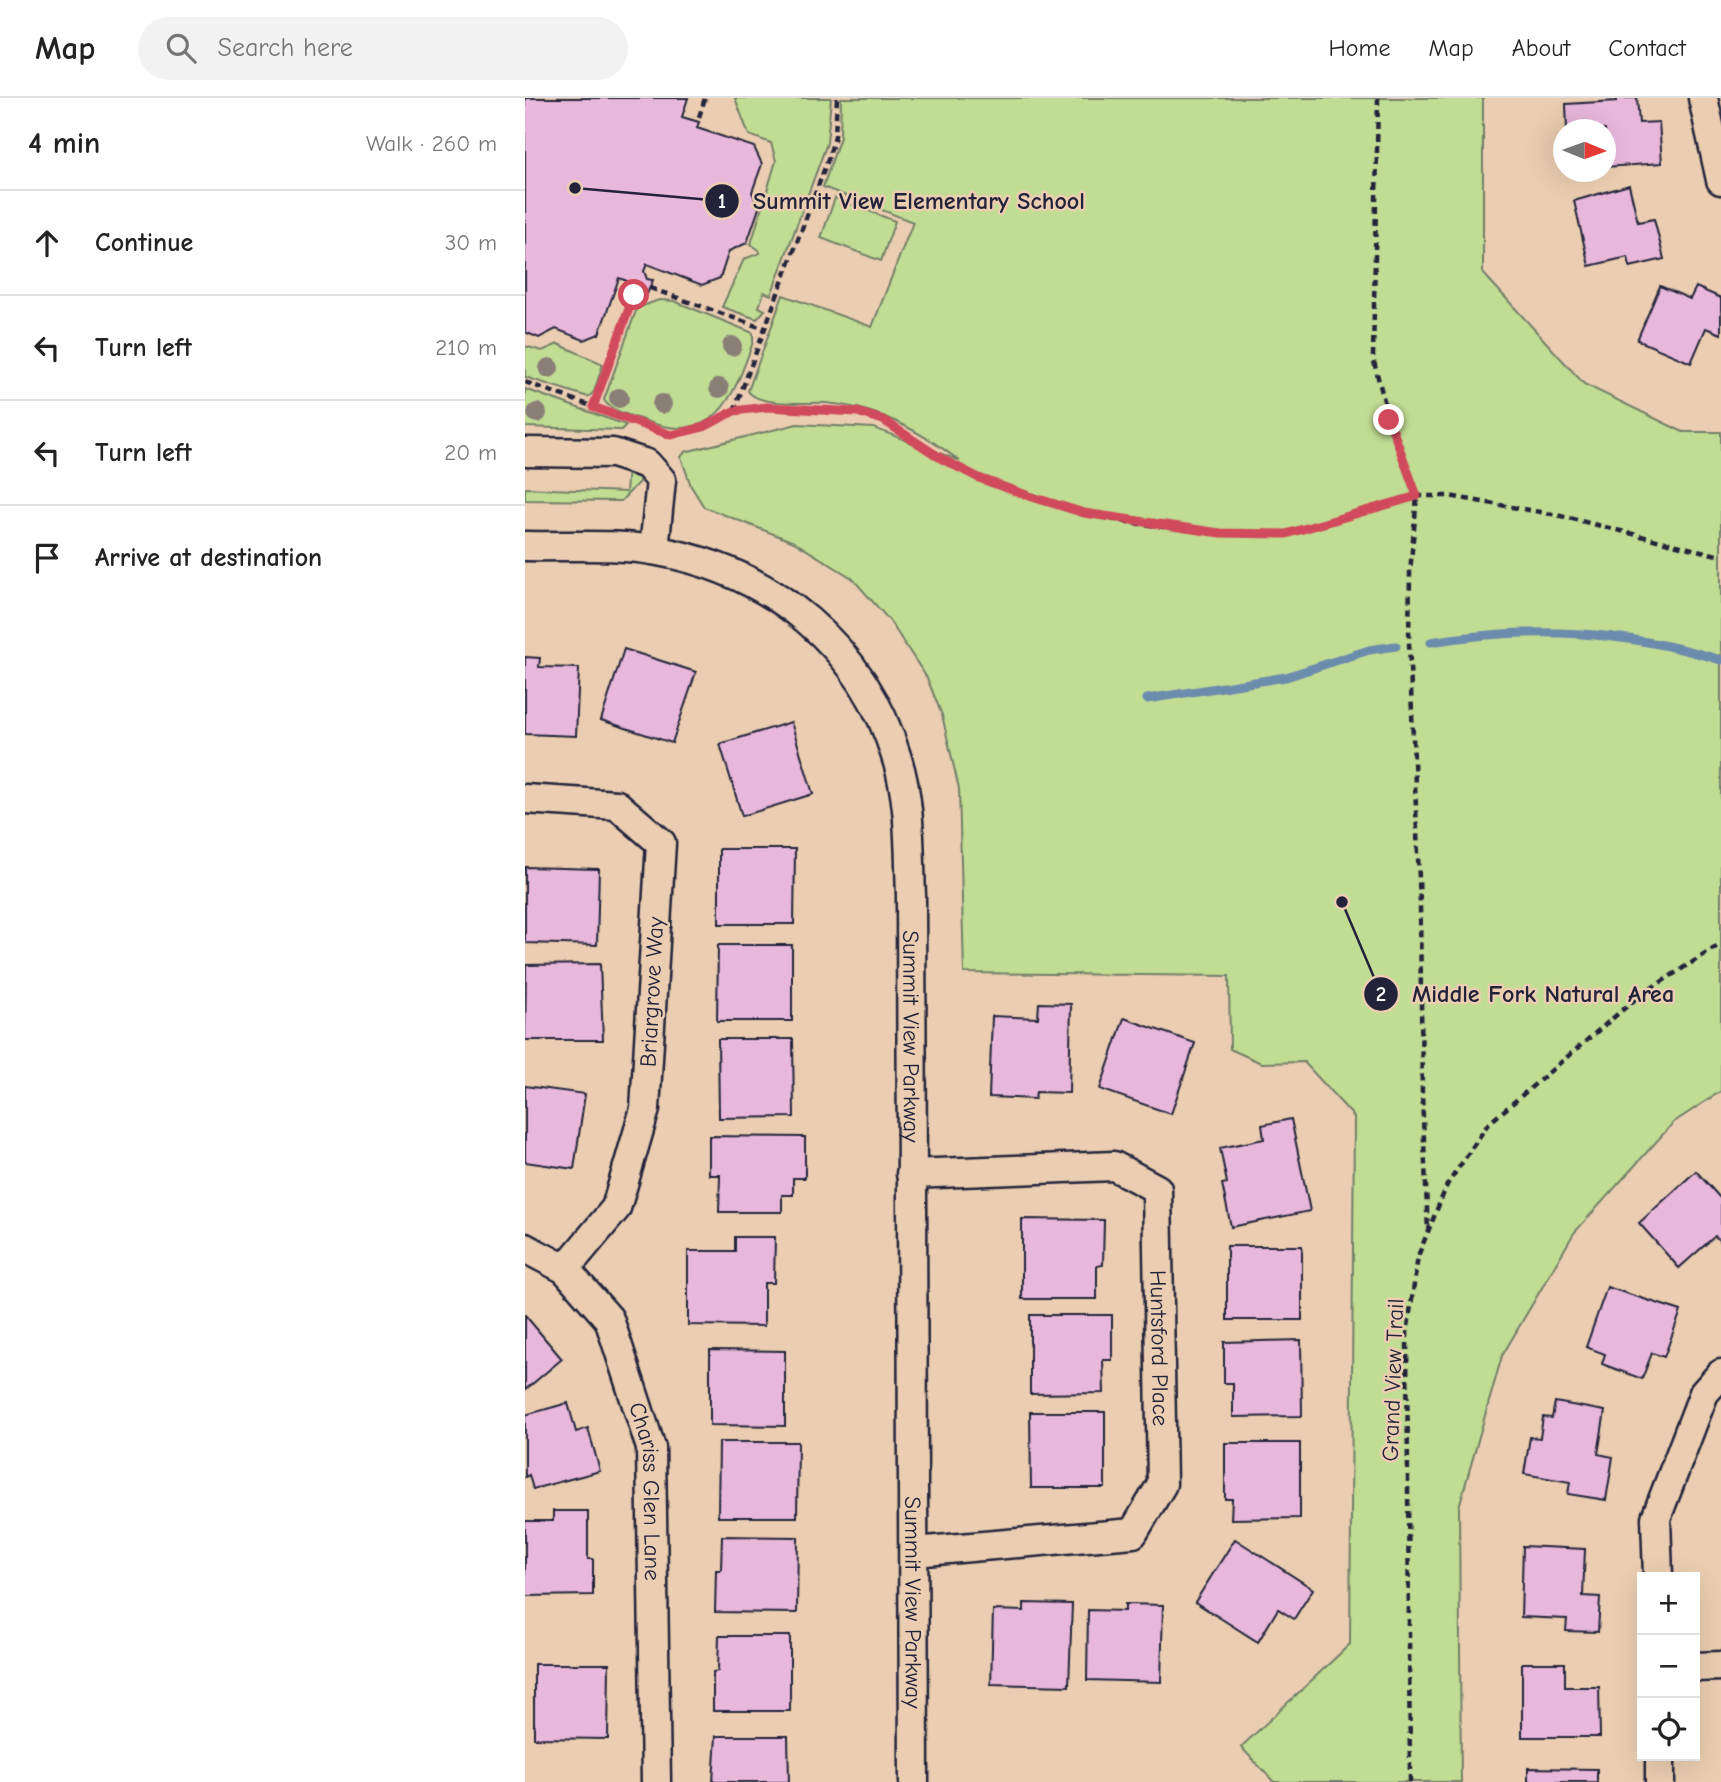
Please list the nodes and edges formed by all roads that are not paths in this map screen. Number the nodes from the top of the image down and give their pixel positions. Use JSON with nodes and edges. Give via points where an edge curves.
{"nodes":[{"id":1,"x":1703,"y":98,"type":"edge"},
{"id":2,"x":1721,"y":180,"type":"edge"},
{"id":3,"x":525,"y":452,"type":"edge"},
{"id":4,"x":525,"y":546,"type":"edge"},
{"id":5,"x":654,"y":550,"type":"junction"},
{"id":6,"x":525,"y":799,"type":"edge"},
{"id":7,"x":911,"y":1174,"type":"junction"},
{"id":8,"x":525,"y":1248,"type":"edge"},
{"id":9,"x":565,"y":1269,"type":"junction"},
{"id":10,"x":1721,"y":1374,"type":"edge"},
{"id":11,"x":914,"y":1552,"type":"junction"},
{"id":12,"x":1658,"y":1572,"type":"edge"},
{"id":13,"x":1721,"y":1666,"type":"edge"},
{"id":14,"x":1700,"y":1667,"type":"edge"},
{"id":15,"x":1660,"y":1761,"type":"edge"},
{"id":16,"x":656,"y":1782,"type":"edge"},
{"id":17,"x":914,"y":1782,"type":"edge"},
{"id":18,"x":1660,"y":1782,"type":"edge"}],
"edges":[{"from":1,"to":2,"type":"street"},
{"from":3,"to":5,"type":"street","via":[[613,453],[647,464],[661,480]]},
{"from":4,"to":5,"type":"street","name":"Summit View Parkway"},
{"from":5,"to":7,"type":"street","name":"Summit View Parkway","via":[[730,571],[801,612],[859,673],[880,713],[898,760],[907,808]]},
{"from":6,"to":9,"type":"street","name":"Briargrove Way","via":[[617,805],[661,844],[645,1109],[616,1208]]},
{"from":7,"to":11,"type":"street","name":"Summit View Parkway"},
{"from":7,"to":11,"type":"street","name":"Huntsford Place","via":[[1114,1166],[1157,1188],[1162,1484],[1133,1534]]},
{"from":8,"to":9,"type":"street","name":"Chariss Glen Lane"},
{"from":9,"to":16,"type":"street","name":"Chariss Glen Lane","via":[[608,1319],[651,1448]]},
{"from":10,"to":12,"type":"street","via":[[1704,1393],[1656,1518]]},
{"from":11,"to":17,"type":"street","name":"Summit View Parkway"},
{"from":13,"to":14,"type":"street"},
{"from":15,"to":18,"type":"street"}]}
